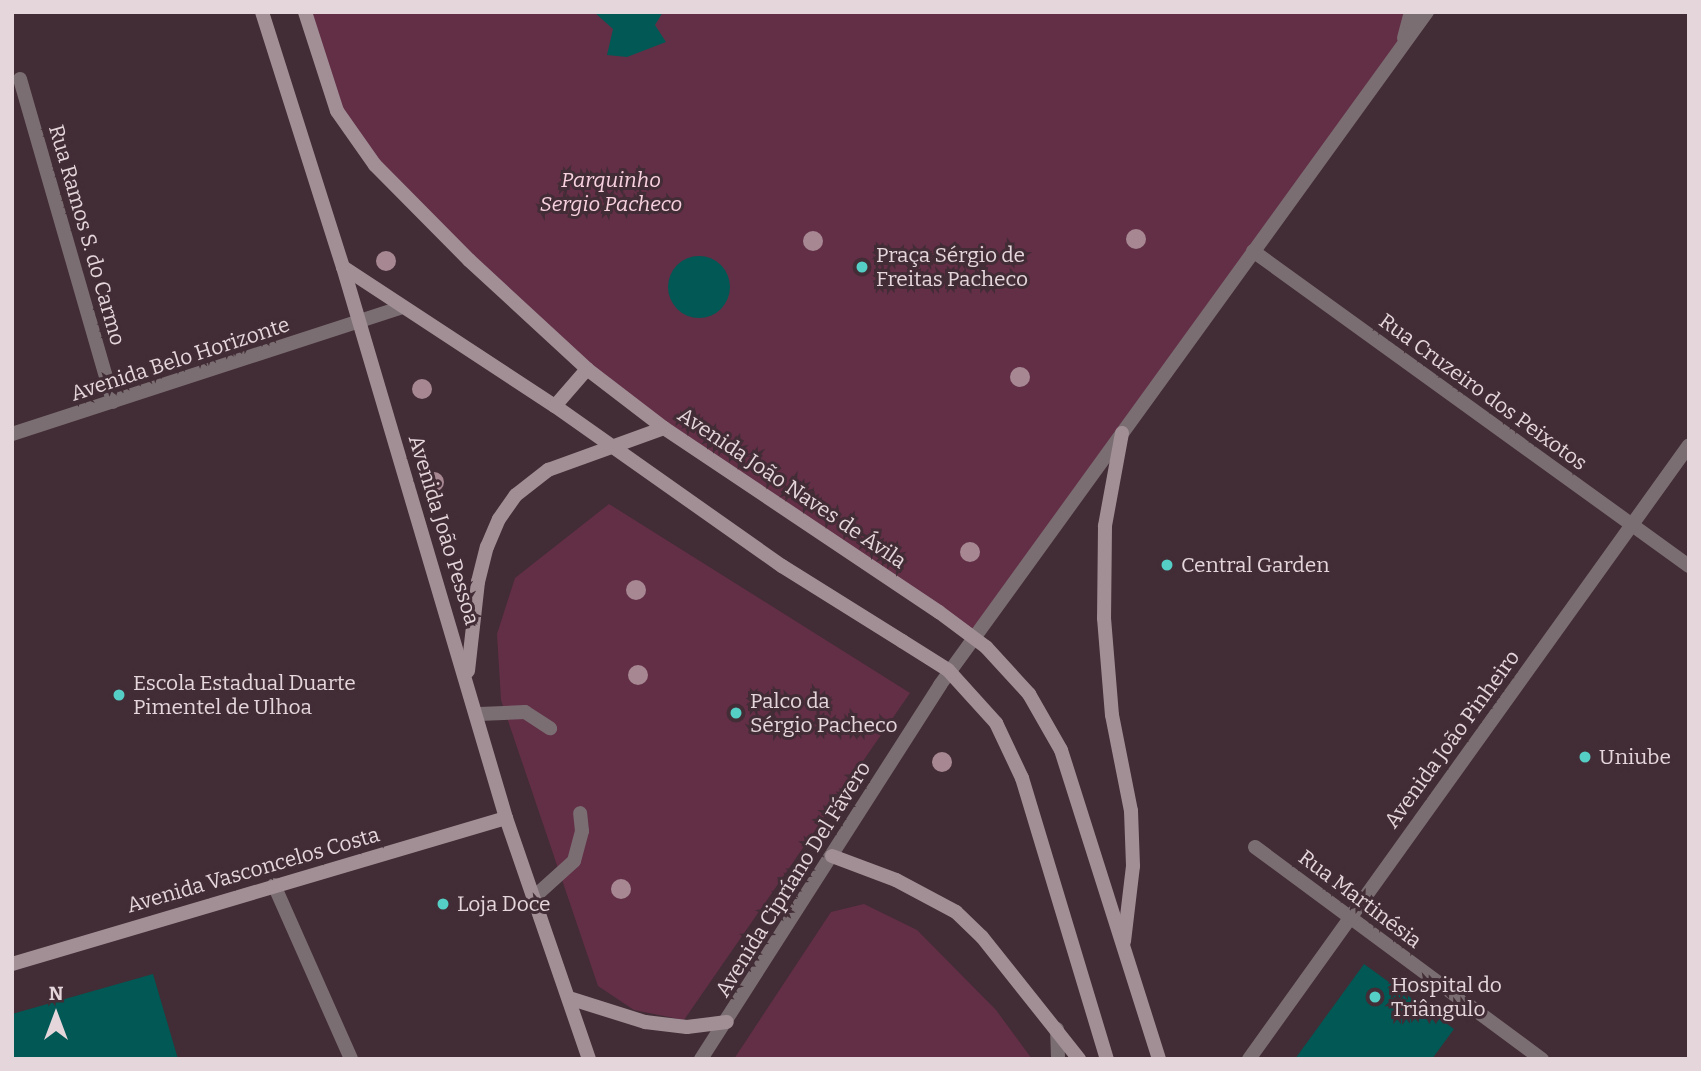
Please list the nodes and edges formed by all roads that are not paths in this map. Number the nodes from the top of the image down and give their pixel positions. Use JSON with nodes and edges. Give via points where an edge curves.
{"nodes":[{"id":1,"x":262,"y":12,"type":"edge"},
{"id":2,"x":305,"y":12,"type":"edge"},
{"id":3,"x":1411,"y":12,"type":"edge"},
{"id":4,"x":1427,"y":12,"type":"edge"},
{"id":5,"x":1402,"y":46,"type":"junction"},
{"id":6,"x":20,"y":79,"type":"dead end"},
{"id":7,"x":1254,"y":251,"type":"junction"},
{"id":8,"x":343,"y":267,"type":"junction"},
{"id":9,"x":400,"y":308,"type":"junction"},
{"id":10,"x":359,"y":324,"type":"junction"},
{"id":11,"x":587,"y":369,"type":"junction"},
{"id":12,"x":113,"y":402,"type":"junction"},
{"id":13,"x":555,"y":406,"type":"junction"},
{"id":14,"x":664,"y":428,"type":"junction"},
{"id":15,"x":1122,"y":433,"type":"junction"},
{"id":16,"x":12,"y":434,"type":"edge"},
{"id":17,"x":1689,"y":445,"type":"edge"},
{"id":18,"x":608,"y":446,"type":"junction"},
{"id":19,"x":1631,"y":524,"type":"junction"},
{"id":20,"x":1689,"y":566,"type":"edge"},
{"id":21,"x":467,"y":679,"type":"junction"},
{"id":22,"x":479,"y":714,"type":"junction"},
{"id":23,"x":550,"y":728,"type":"dead end"},
{"id":24,"x":580,"y":813,"type":"dead end"},
{"id":25,"x":506,"y":818,"type":"junction"},
{"id":26,"x":1255,"y":847,"type":"dead end"},
{"id":27,"x":832,"y":856,"type":"junction"},
{"id":28,"x":274,"y":885,"type":"junction"},
{"id":29,"x":533,"y":898,"type":"junction"},
{"id":30,"x":1350,"y":918,"type":"junction"},
{"id":31,"x":1124,"y":941,"type":"junction"},
{"id":32,"x":12,"y":964,"type":"edge"},
{"id":33,"x":572,"y":999,"type":"junction"},
{"id":34,"x":727,"y":1022,"type":"junction"},
{"id":35,"x":1057,"y":1029,"type":"junction"},
{"id":36,"x":351,"y":1059,"type":"edge"},
{"id":37,"x":589,"y":1059,"type":"edge"},
{"id":38,"x":701,"y":1059,"type":"edge"},
{"id":39,"x":1058,"y":1059,"type":"edge"},
{"id":40,"x":1079,"y":1059,"type":"edge"},
{"id":41,"x":1107,"y":1059,"type":"edge"},
{"id":42,"x":1159,"y":1059,"type":"edge"},
{"id":43,"x":1249,"y":1059,"type":"edge"},
{"id":44,"x":1542,"y":1059,"type":"edge"}],
"edges":[{"from":1,"to":8,"type":"main road","name":"Avenida João Pessoa"},
{"from":2,"to":11,"type":"main road","name":"Avenida João Naves de Ávila","via":[[337,111],[375,166]]},
{"from":3,"to":5,"type":"street"},
{"from":4,"to":5,"type":"street"},
{"from":5,"to":7,"type":"street"},
{"from":6,"to":12,"type":"street","name":"Rua Ramos S. do Carmo"},
{"from":7,"to":15,"type":"street"},
{"from":7,"to":19,"type":"street","name":"Rua Cruzeiro dos Peixotos"},
{"from":8,"to":9,"type":"main road"},
{"from":8,"to":10,"type":"main road","name":"Avenida João Pessoa"},
{"from":9,"to":10,"type":"street","name":"Avenida Belo Horizonte"},
{"from":9,"to":13,"type":"main road"},
{"from":10,"to":12,"type":"street","name":"Avenida Belo Horizonte"},
{"from":10,"to":21,"type":"main road","name":"Avenida João Pessoa"},
{"from":11,"to":13,"type":"main road"},
{"from":11,"to":14,"type":"main road","name":"Avenida João Naves de Ávila"},
{"from":12,"to":16,"type":"street","name":"Avenida Belo Horizonte"},
{"from":13,"to":18,"type":"main road"},
{"from":14,"to":18,"type":"main road"},
{"from":14,"to":31,"type":"main road","name":"Avenida João Naves de Ávila","bridge":true,"via":[[939,612],[986,647],[1029,694],[1061,750]]},
{"from":15,"to":27,"type":"street","name":"Avenida Cipríano Del Fávero","via":[[940,685]]},
{"from":15,"to":31,"type":"main road","via":[[1105,526],[1104,618],[1112,715],[1131,811],[1133,866]]},
{"from":17,"to":19,"type":"street","name":"Avenida João Pinheiro"},
{"from":18,"to":21,"type":"main road","via":[[548,470],[516,495],[499,519],[478,582]]},
{"from":18,"to":41,"type":"main road","bridge":true,"via":[[782,566],[948,670],[996,723],[1022,778]]},
{"from":19,"to":20,"type":"street","name":"Rua Cruzeiro dos Peixotos"},
{"from":19,"to":30,"type":"street","name":"Avenida João Pinheiro"},
{"from":21,"to":22,"type":"main road","name":"Avenida João Pessoa"},
{"from":22,"to":23,"type":"street","via":[[525,712]]},
{"from":22,"to":25,"type":"main road","name":"Avenida João Pessoa"},
{"from":24,"to":29,"type":"street","via":[[582,831],[574,861]]},
{"from":25,"to":28,"type":"main road","name":"Avenida Vasconcelos Costa"},
{"from":25,"to":29,"type":"main road","name":"Avenida João Pessoa"},
{"from":26,"to":30,"type":"street","name":"Rua Martinésia"},
{"from":27,"to":34,"type":"street","name":"Avenida Cipríano Del Fávero"},
{"from":27,"to":35,"type":"main road","via":[[897,880],[956,912]]},
{"from":28,"to":32,"type":"main road","name":"Avenida Vasconcelos Costa"},
{"from":28,"to":36,"type":"street"},
{"from":29,"to":33,"type":"main road","name":"Avenida João Pessoa"},
{"from":30,"to":43,"type":"street","name":"Avenida João Pinheiro"},
{"from":30,"to":44,"type":"street","name":"Rua Martinésia"},
{"from":31,"to":42,"type":"main road","name":"Avenida João Naves de Ávila"},
{"from":33,"to":34,"type":"main road","via":[[646,1022],[687,1027]]},
{"from":33,"to":37,"type":"main road","name":"Avenida João Pessoa"},
{"from":34,"to":38,"type":"street","name":"Avenida Cipríano Del Fávero"},
{"from":35,"to":39,"type":"street"},
{"from":35,"to":40,"type":"main road"}]}
